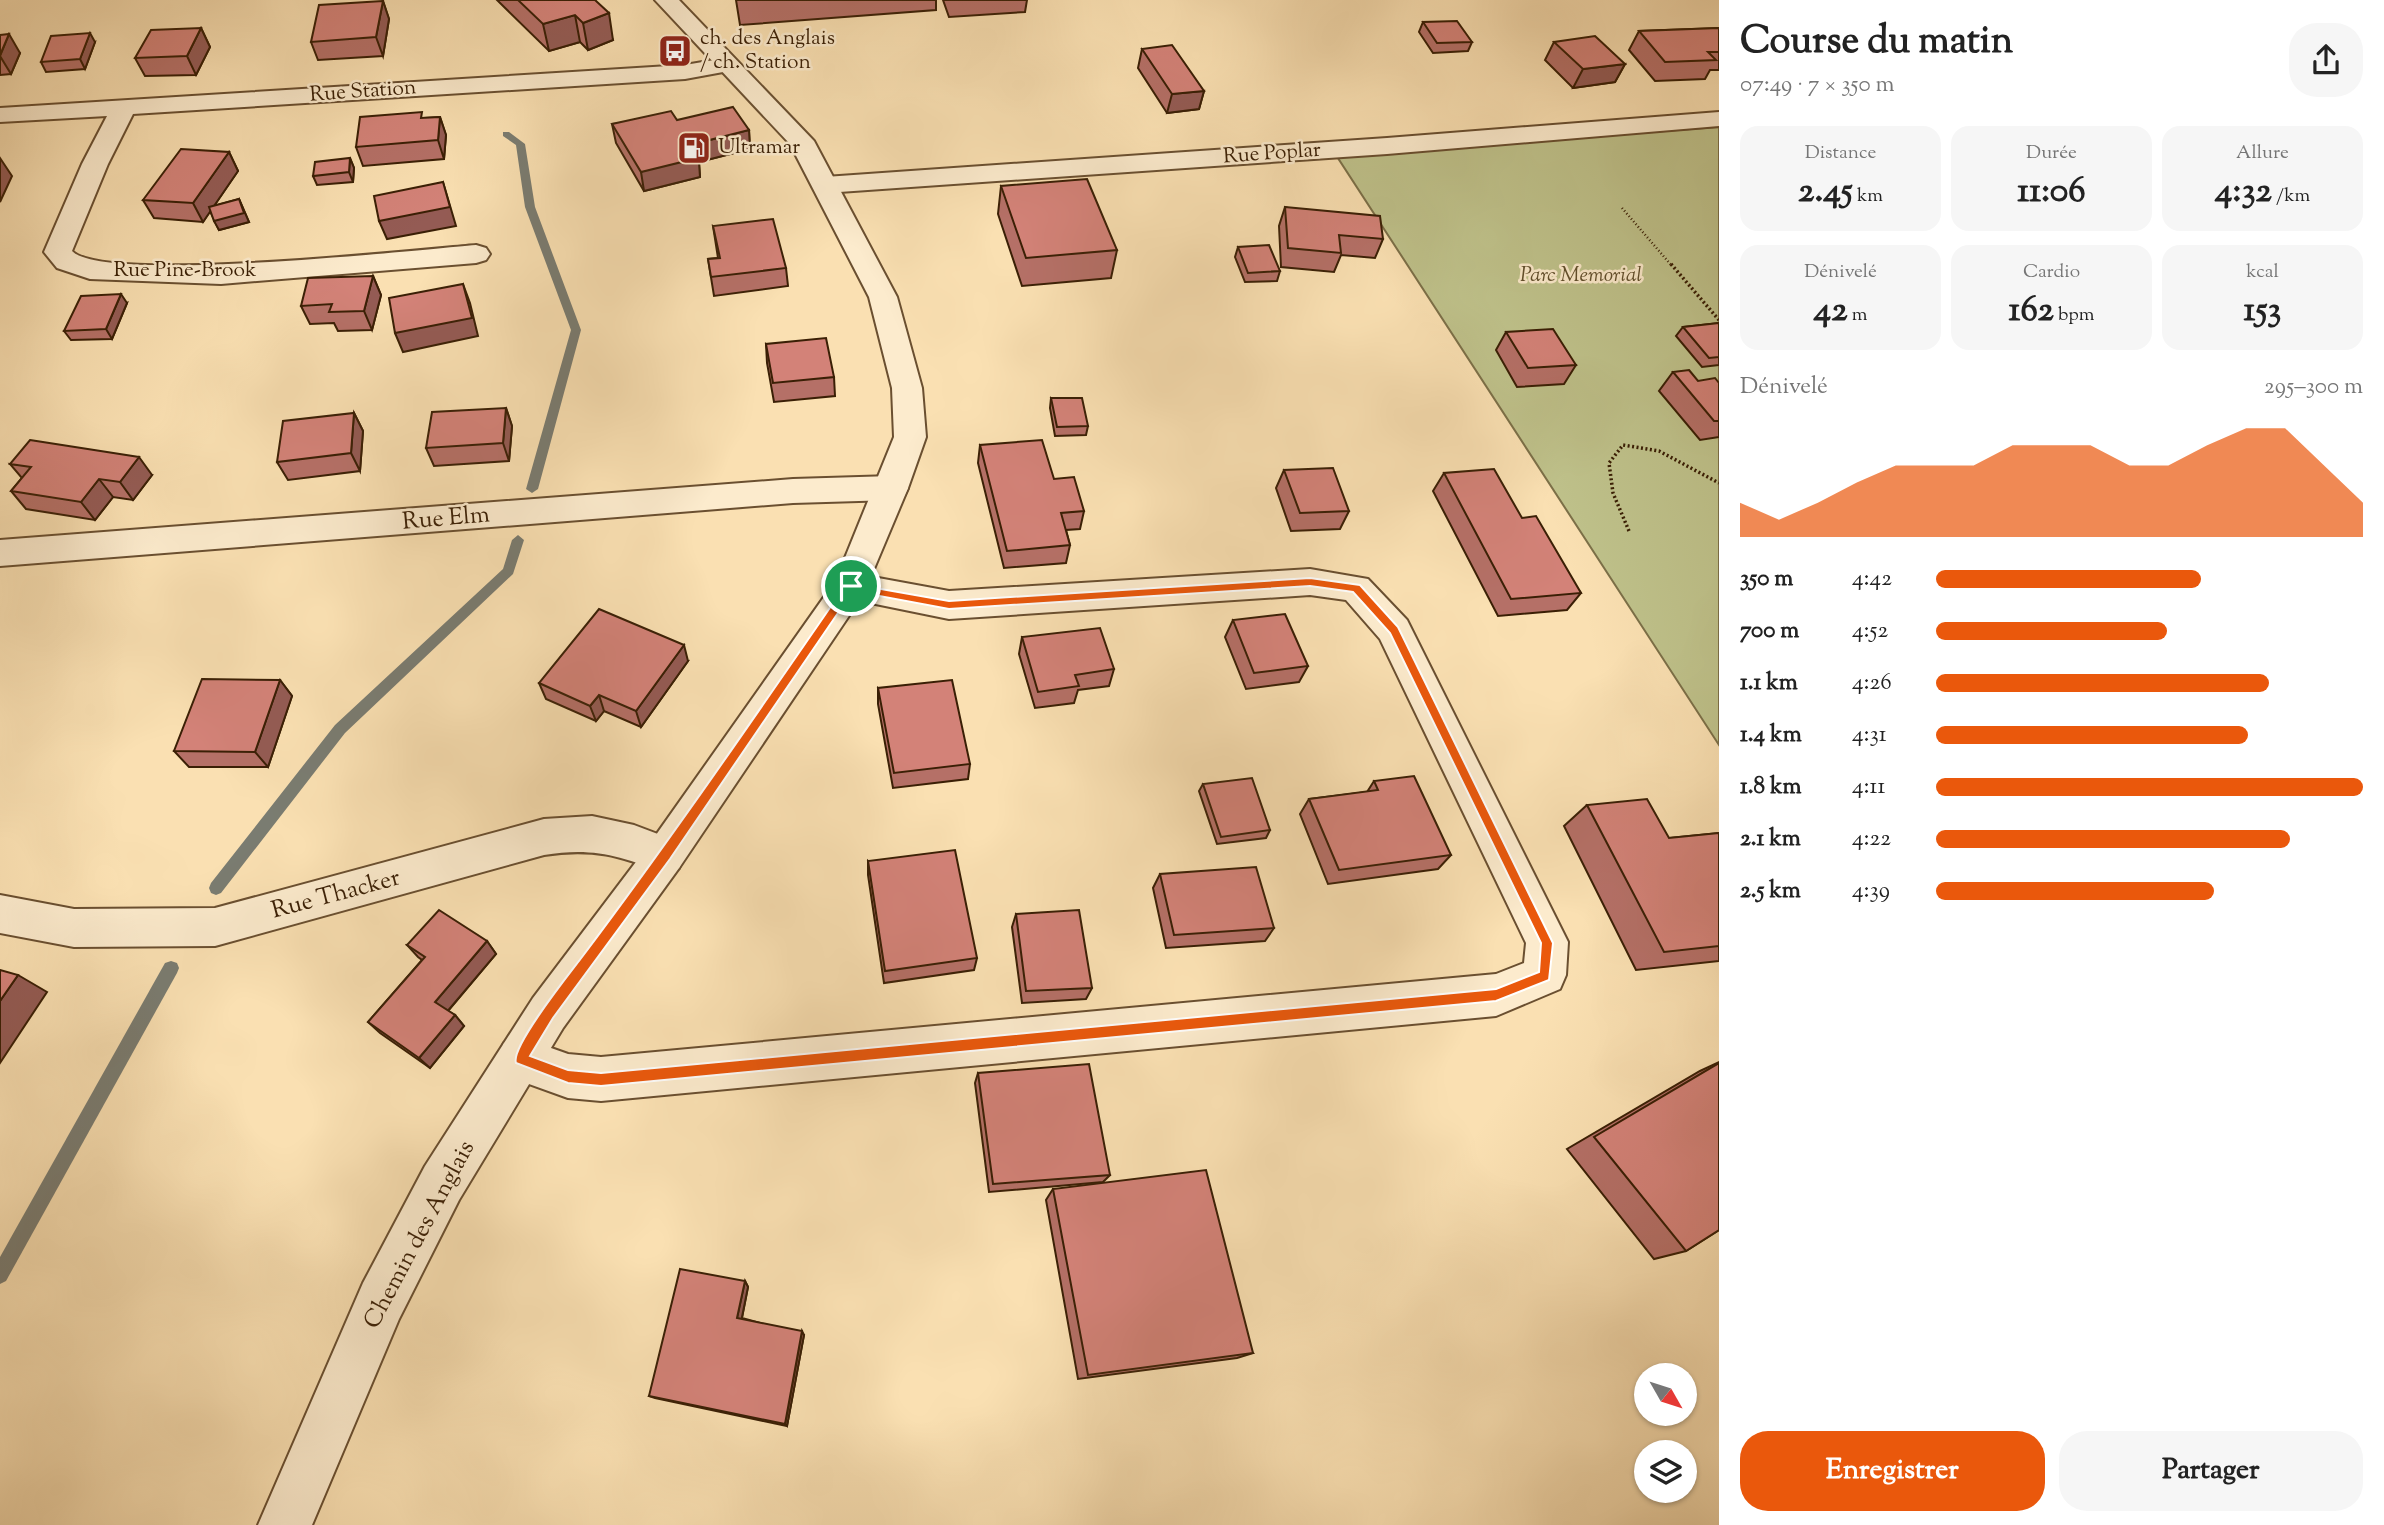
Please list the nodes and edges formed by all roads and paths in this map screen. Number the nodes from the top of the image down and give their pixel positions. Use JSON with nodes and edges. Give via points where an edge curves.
{"nodes":[{"id":1,"x":666,"y":0,"type":"edge"},
{"id":2,"x":726,"y":65,"type":"junction"},
{"id":3,"x":124,"y":107,"type":"junction"},
{"id":4,"x":0,"y":115,"type":"edge"},
{"id":5,"x":1719,"y":119,"type":"edge"},
{"id":6,"x":825,"y":185,"type":"junction"},
{"id":7,"x":1622,"y":208,"type":"dead end"},
{"id":8,"x":476,"y":254,"type":"dead end"},
{"id":9,"x":1719,"y":320,"type":"edge"},
{"id":10,"x":1719,"y":483,"type":"edge"},
{"id":11,"x":892,"y":488,"type":"junction"},
{"id":12,"x":1629,"y":531,"type":"dead end"},
{"id":13,"x":0,"y":553,"type":"edge"},
{"id":14,"x":851,"y":586,"type":"junction"},
{"id":15,"x":665,"y":855,"type":"junction"},
{"id":16,"x":0,"y":914,"type":"edge"},
{"id":17,"x":520,"y":1059,"type":"junction"},
{"id":18,"x":285,"y":1525,"type":"edge"}],
"edges":[{"from":1,"to":2,"type":"street","name":"Chemin des Anglais"},
{"from":2,"to":3,"type":"street","name":"Rue Station","via":[[685,72]]},
{"from":2,"to":6,"type":"street","name":"Chemin des Anglais","via":[[801,141]]},
{"from":3,"to":4,"type":"street","name":"Rue Station"},
{"from":3,"to":8,"type":"street","name":"Rue Pine-Brook","via":[[58,252],[67,262],[90,270],[221,275]]},
{"from":5,"to":6,"type":"street","name":"Rue Poplar"},
{"from":6,"to":11,"type":"street","name":"Chemin des Anglais","via":[[883,297],[906,388],[910,437]]},
{"from":7,"to":9,"type":"path"},
{"from":10,"to":12,"type":"path","via":[[1659,450],[1623,445],[1609,463],[1613,493]]},
{"from":11,"to":13,"type":"street","name":"Rue Elm","via":[[793,491]]},
{"from":11,"to":14,"type":"street","name":"Chemin des Anglais"},
{"from":14,"to":15,"type":"street","name":"Chemin des Anglais"},
{"from":14,"to":17,"type":"street","via":[[949,605],[1310,582],[1356,588],[1394,630],[1482,808],[1547,943],[1545,975],[1496,995],[601,1079],[568,1076]]},
{"from":15,"to":16,"type":"street","name":"Rue Thacker","via":[[609,834],[562,834],[215,927],[74,928]]},
{"from":15,"to":17,"type":"street","name":"Chemin des Anglais","via":[[548,1013]]},
{"from":17,"to":18,"type":"street","name":"Chemin des Anglais","via":[[442,1183],[387,1290]]}]}
